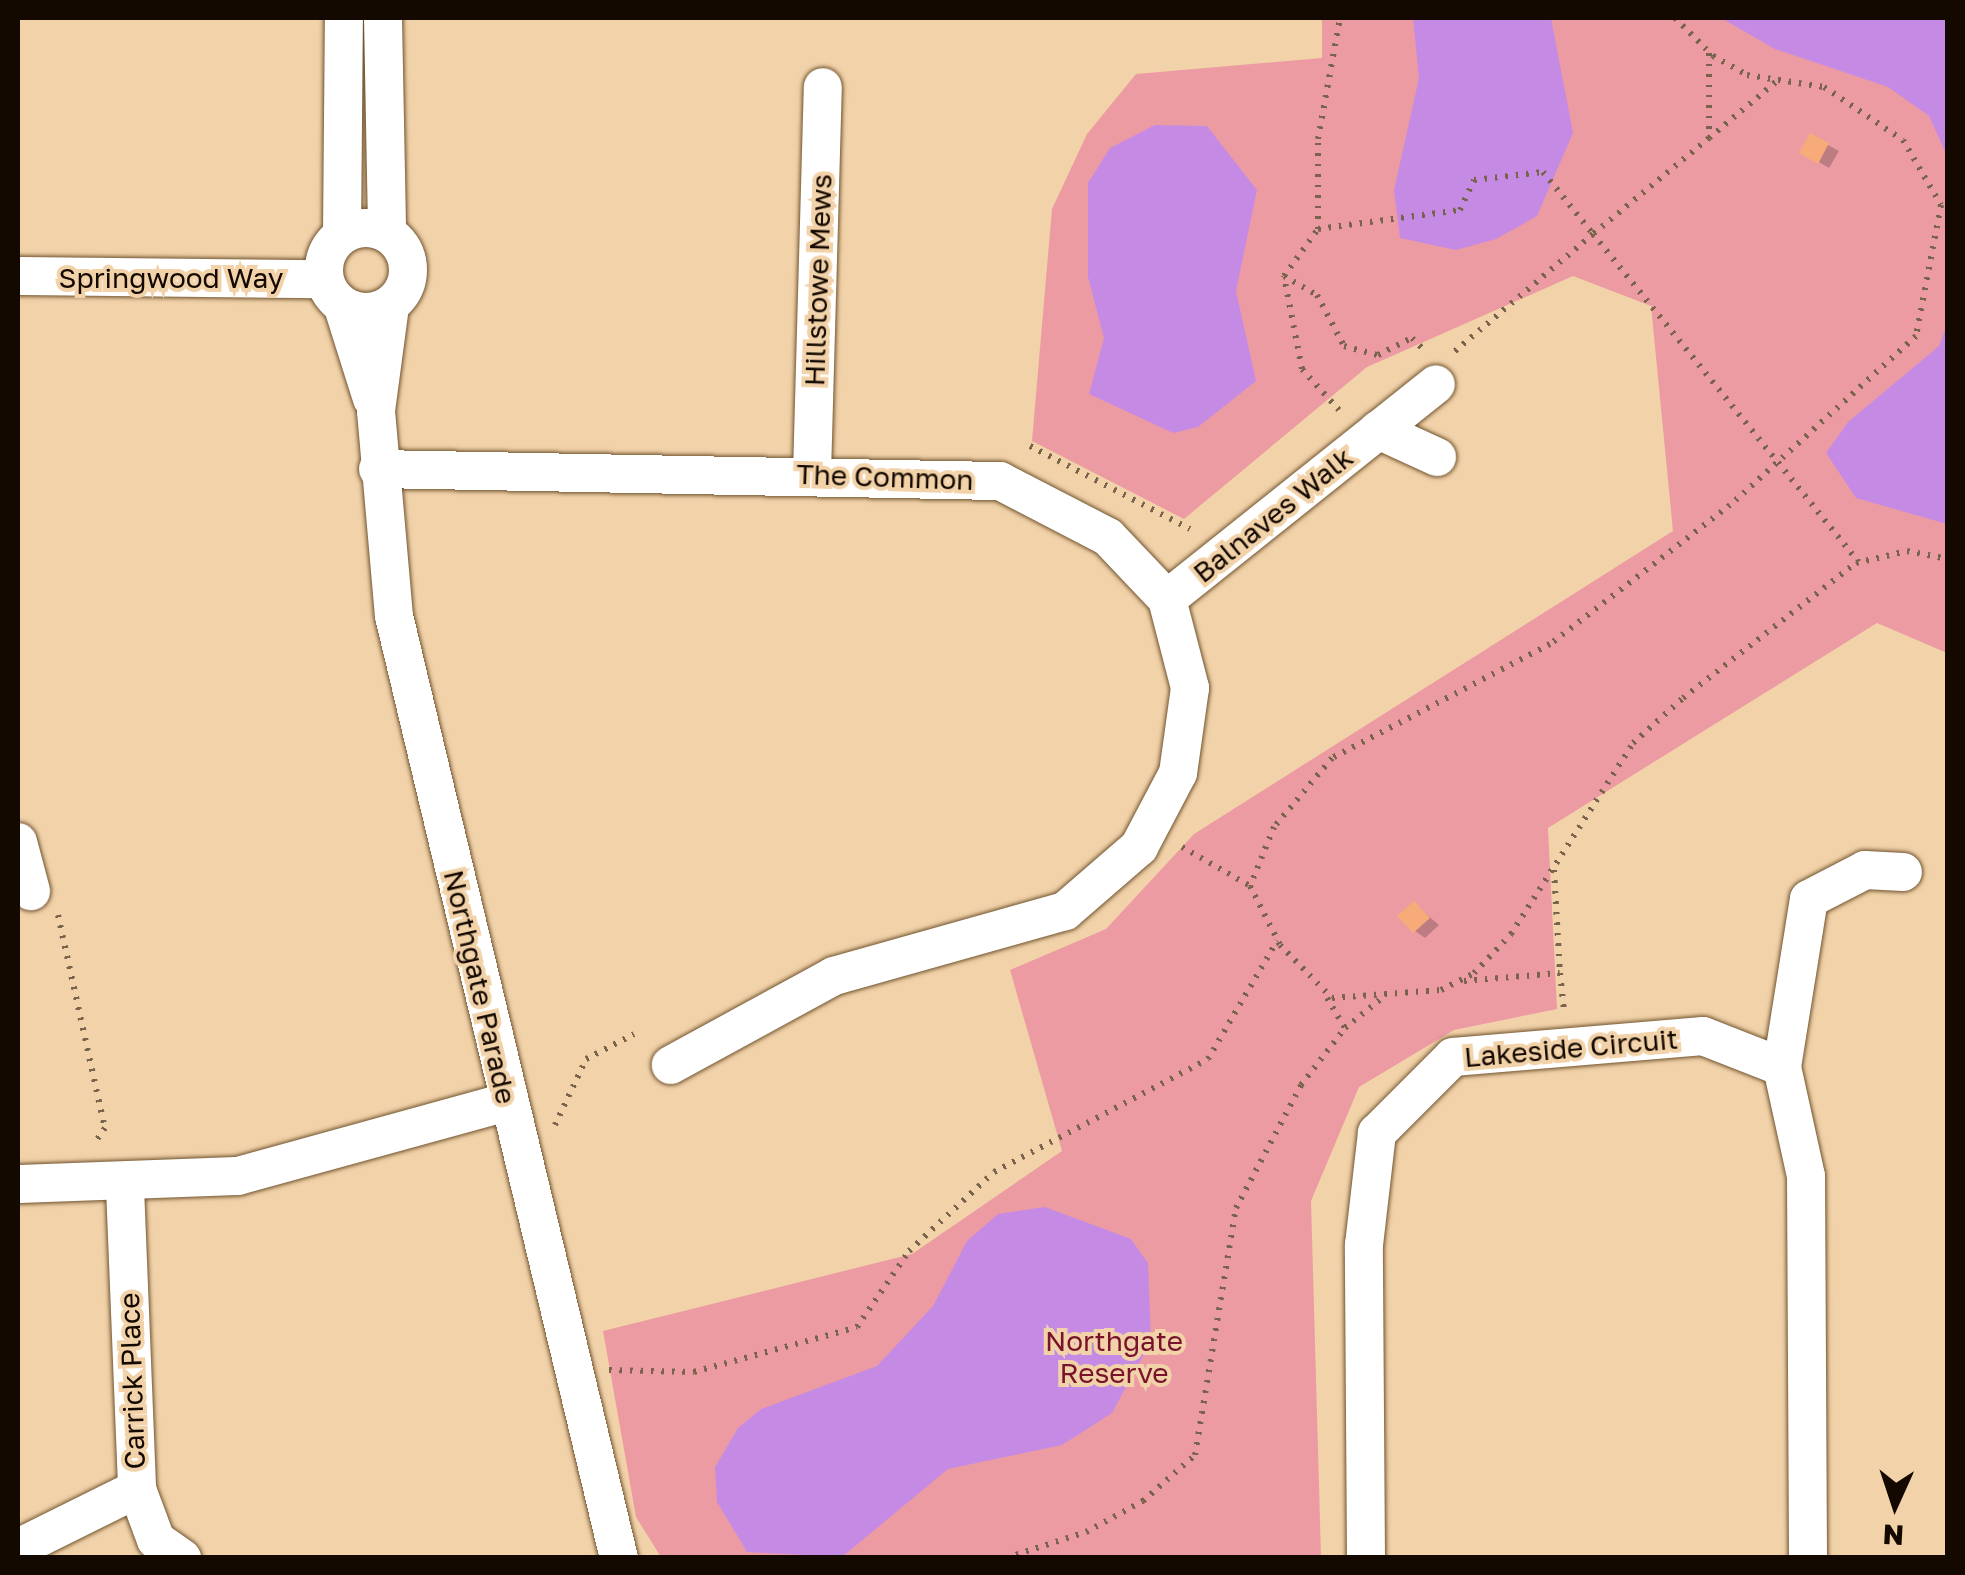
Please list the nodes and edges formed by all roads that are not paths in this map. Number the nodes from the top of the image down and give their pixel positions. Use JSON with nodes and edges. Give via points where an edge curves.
{"nodes":[{"id":1,"x":344,"y":18,"type":"edge"},
{"id":2,"x":383,"y":18,"type":"edge"},
{"id":3,"x":823,"y":87,"type":"dead end"},
{"id":4,"x":386,"y":233,"type":"junction"},
{"id":5,"x":342,"y":235,"type":"junction"},
{"id":6,"x":18,"y":276,"type":"edge"},
{"id":7,"x":334,"y":293,"type":"junction"},
{"id":8,"x":390,"y":306,"type":"junction"},
{"id":9,"x":1436,"y":384,"type":"road end"},
{"id":10,"x":376,"y":411,"type":"junction"},
{"id":11,"x":1378,"y":430,"type":"junction"},
{"id":12,"x":1437,"y":457,"type":"dead end"},
{"id":13,"x":378,"y":469,"type":"junction"},
{"id":14,"x":812,"y":474,"type":"junction"},
{"id":15,"x":1167,"y":599,"type":"junction"},
{"id":16,"x":18,"y":842,"type":"edge"},
{"id":17,"x":1903,"y":872,"type":"dead end"},
{"id":18,"x":43,"y":897,"type":"road end"},
{"id":19,"x":671,"y":1065,"type":"dead end"},
{"id":20,"x":1782,"y":1068,"type":"junction"},
{"id":21,"x":506,"y":1102,"type":"junction"},
{"id":22,"x":18,"y":1184,"type":"edge"},
{"id":23,"x":125,"y":1187,"type":"junction"},
{"id":24,"x":136,"y":1489,"type":"junction"},
{"id":25,"x":18,"y":1548,"type":"edge"},
{"id":26,"x":182,"y":1558,"type":"edge"},
{"id":27,"x":620,"y":1558,"type":"edge"},
{"id":28,"x":1366,"y":1558,"type":"edge"},
{"id":29,"x":1808,"y":1558,"type":"edge"}],
"edges":[{"from":1,"to":5,"type":"street"},
{"from":2,"to":4,"type":"street"},
{"from":3,"to":14,"type":"street","name":"Hillstowe Mews"},
{"from":4,"to":5,"type":"street"},
{"from":4,"to":8,"type":"street","via":[[408,262]]},
{"from":5,"to":7,"type":"street","via":[[326,254]]},
{"from":6,"to":7,"type":"street","name":"Springwood Way"},
{"from":7,"to":8,"type":"street"},
{"from":7,"to":10,"type":"street","name":"Northgate Parade"},
{"from":8,"to":10,"type":"street","name":"Northgate Parade"},
{"from":9,"to":11,"type":"street","name":"Balnaves Walk"},
{"from":10,"to":13,"type":"street","name":"Northgate Parade"},
{"from":11,"to":12,"type":"street","name":"Balnaves Walk"},
{"from":11,"to":15,"type":"street","name":"Balnaves Walk"},
{"from":13,"to":14,"type":"street","name":"The Common"},
{"from":13,"to":21,"type":"street","name":"Northgate Parade","via":[[394,616]]},
{"from":14,"to":15,"type":"street","name":"The Common","via":[[1000,481],[1108,537]]},
{"from":15,"to":19,"type":"street","name":"The Common","via":[[1190,688],[1178,773],[1139,848],[1065,911],[834,976]]},
{"from":16,"to":18,"type":"street"},
{"from":17,"to":20,"type":"street","via":[[1864,870],[1809,899]]},
{"from":20,"to":28,"type":"street","name":"Lakeside Circuit","via":[[1703,1036],[1453,1056],[1377,1133],[1364,1244]]},
{"from":20,"to":29,"type":"street","via":[[1806,1176]]},
{"from":21,"to":23,"type":"street","via":[[238,1176]]},
{"from":21,"to":27,"type":"street","name":"Northgate Parade"},
{"from":22,"to":23,"type":"street"},
{"from":23,"to":24,"type":"street","name":"Carrick Place"},
{"from":24,"to":25,"type":"street"},
{"from":24,"to":26,"type":"street","name":"Carrick Place","via":[[156,1540]]}]}
